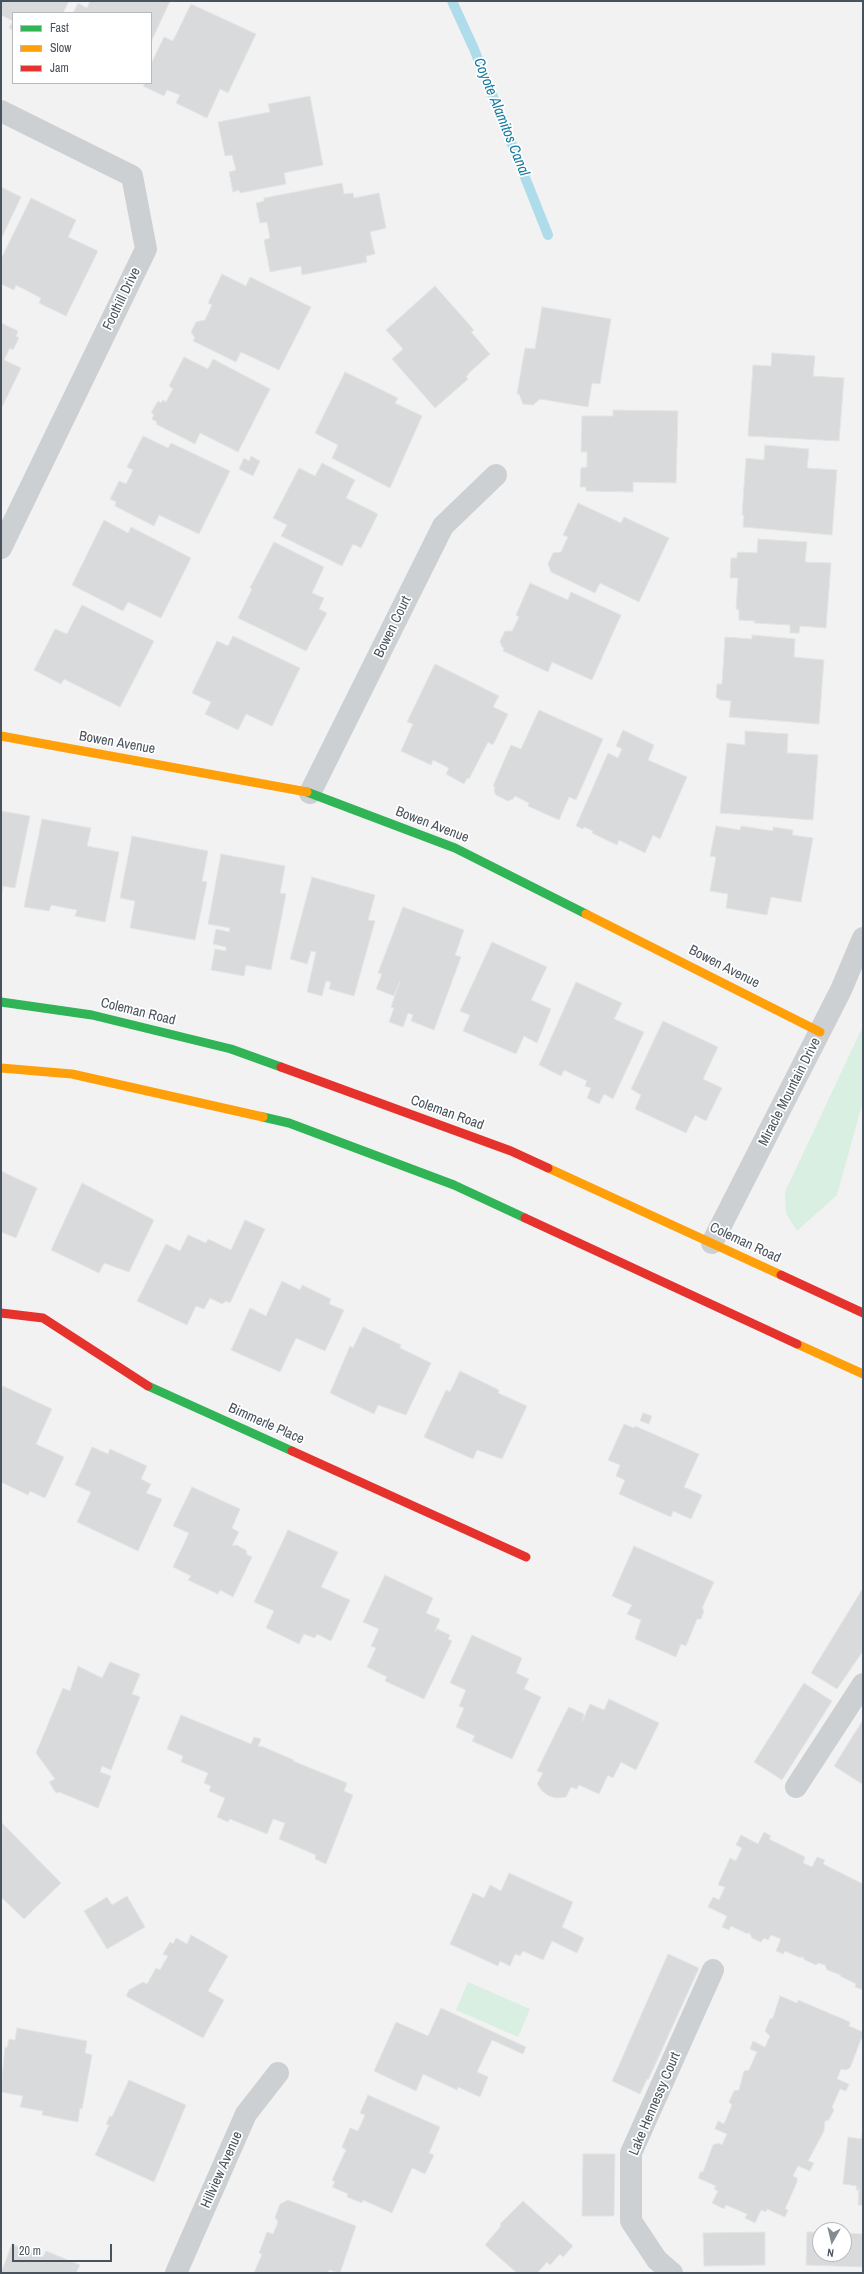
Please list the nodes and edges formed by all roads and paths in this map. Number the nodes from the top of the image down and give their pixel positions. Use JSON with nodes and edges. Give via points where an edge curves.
{"nodes":[{"id":1,"x":1,"y":111,"type":"edge"},
{"id":2,"x":496,"y":475,"type":"dead end"},
{"id":3,"x":1,"y":548,"type":"edge"},
{"id":4,"x":1,"y":736,"type":"edge"},
{"id":5,"x":310,"y":793,"type":"junction"},
{"id":6,"x":863,"y":938,"type":"edge"},
{"id":7,"x":1,"y":1002,"type":"edge"},
{"id":8,"x":820,"y":1032,"type":"junction"},
{"id":9,"x":1,"y":1068,"type":"edge"},
{"id":10,"x":712,"y":1244,"type":"junction"},
{"id":11,"x":1,"y":1313,"type":"edge"},
{"id":12,"x":863,"y":1313,"type":"edge"},
{"id":13,"x":863,"y":1374,"type":"edge"},
{"id":14,"x":526,"y":1557,"type":"dead end"},
{"id":15,"x":863,"y":1684,"type":"edge"},
{"id":16,"x":796,"y":1787,"type":"dead end"},
{"id":17,"x":713,"y":1970,"type":"dead end"},
{"id":18,"x":278,"y":2073,"type":"dead end"},
{"id":19,"x":665,"y":2266,"type":"edge"},
{"id":20,"x":176,"y":2273,"type":"edge"}],
"edges":[{"from":1,"to":3,"type":"street","name":"Foothill Drive","via":[[132,176],[146,249]]},
{"from":2,"to":5,"type":"street","name":"Bowen Court","via":[[443,526]]},
{"from":4,"to":5,"type":"street","name":"Bowen Avenue"},
{"from":5,"to":8,"type":"street","name":"Bowen Avenue","via":[[455,848]]},
{"from":6,"to":8,"type":"street","name":"Miracle Mountain Drive"},
{"from":7,"to":10,"type":"street","name":"Coleman Road","via":[[92,1015],[231,1049],[512,1151]]},
{"from":8,"to":10,"type":"street","name":"Miracle Mountain Drive"},
{"from":9,"to":13,"type":"street","via":[[72,1074],[289,1123],[454,1185]]},
{"from":10,"to":12,"type":"street","name":"Coleman Road"},
{"from":11,"to":14,"type":"street","name":"Bimmerle Place","via":[[43,1318],[139,1382]]},
{"from":15,"to":16,"type":"street"},
{"from":17,"to":19,"type":"street","name":"Lake Hennessy Court","via":[[631,2153],[631,2222]]},
{"from":18,"to":20,"type":"street","name":"Hillview Avenue","via":[[246,2114]]}]}
